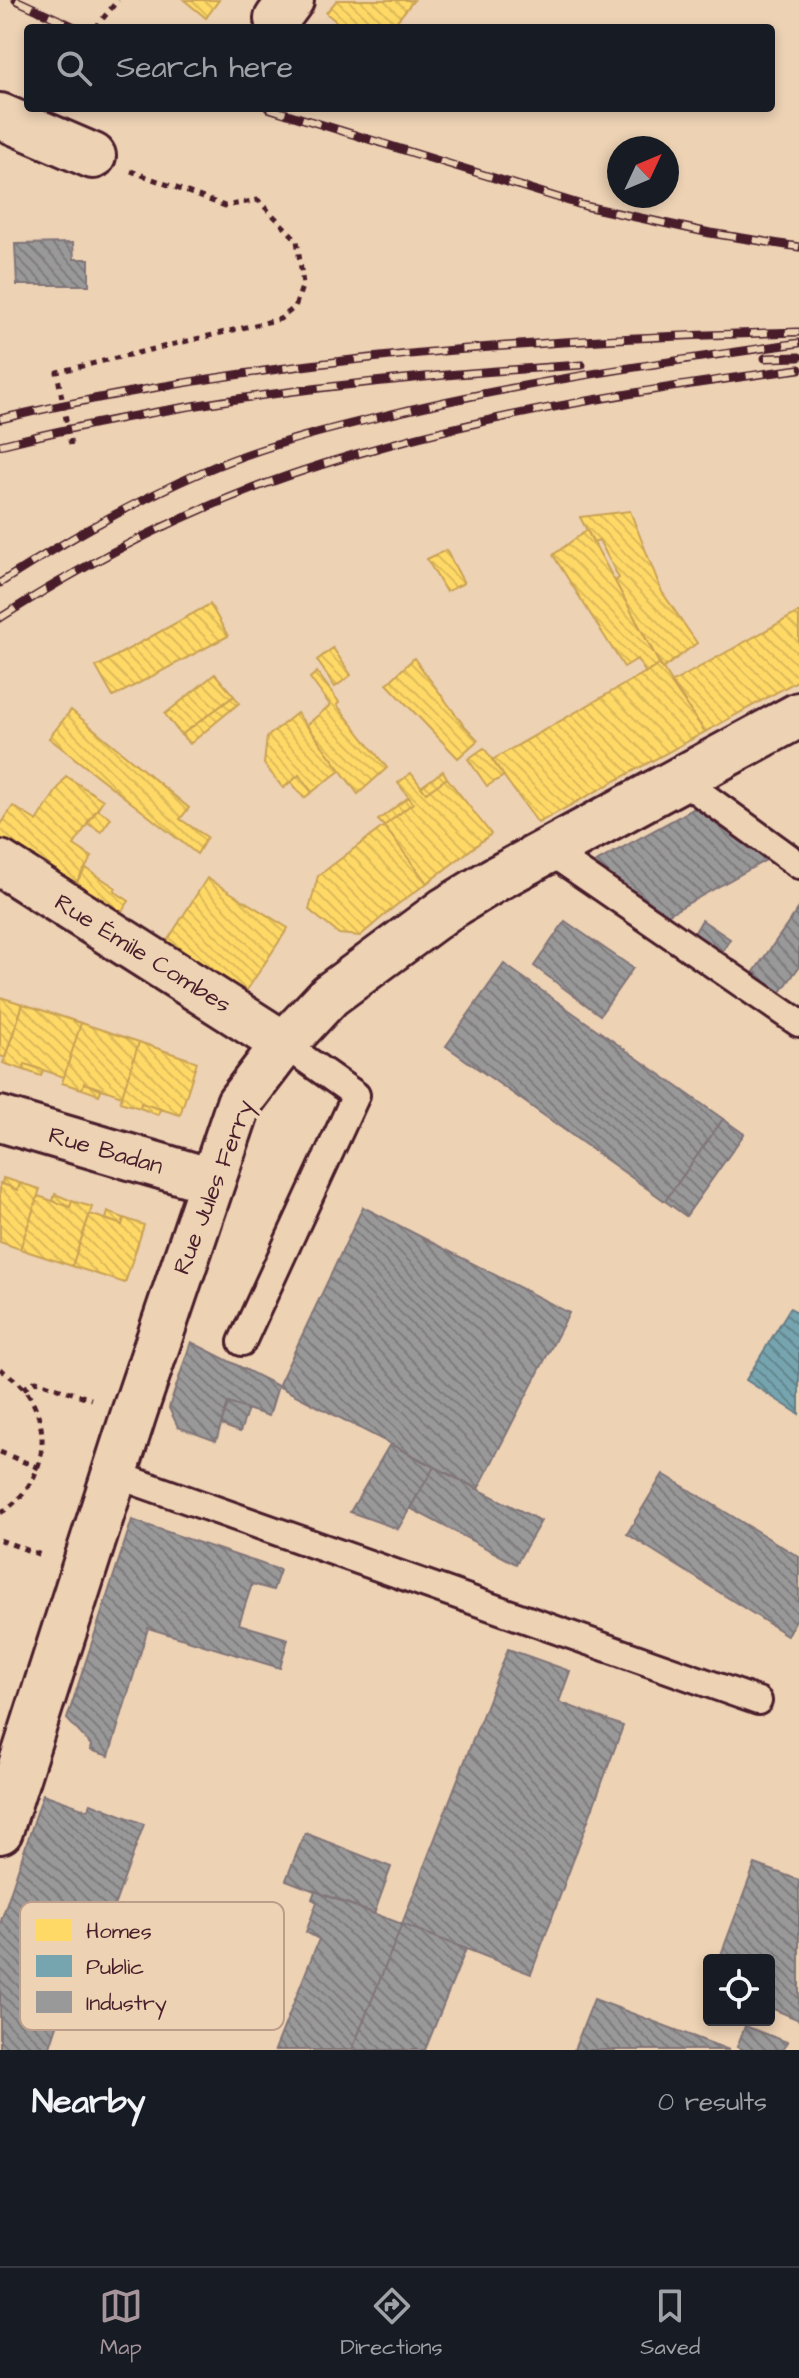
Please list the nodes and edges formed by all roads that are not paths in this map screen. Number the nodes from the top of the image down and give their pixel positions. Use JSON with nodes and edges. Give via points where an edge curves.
{"nodes":[{"id":1,"x":0,"y":116,"type":"edge"},
{"id":2,"x":93,"y":156,"type":"road end"},
{"id":3,"x":799,"y":715,"type":"edge"},
{"id":4,"x":682,"y":780,"type":"junction"},
{"id":5,"x":549,"y":851,"type":"junction"},
{"id":6,"x":0,"y":863,"type":"edge"},
{"id":7,"x":799,"y":865,"type":"edge"},
{"id":8,"x":799,"y":1023,"type":"edge"},
{"id":9,"x":284,"y":1044,"type":"junction"},
{"id":10,"x":0,"y":1119,"type":"edge"},
{"id":11,"x":212,"y":1181,"type":"junction"},
{"id":12,"x":242,"y":1342,"type":"dead end"},
{"id":13,"x":114,"y":1474,"type":"junction"},
{"id":14,"x":758,"y":1701,"type":"dead end"},
{"id":15,"x":4,"y":1803,"type":"edge"}],
"edges":[{"from":1,"to":2,"type":"street"},
{"from":3,"to":4,"type":"street","name":"Rue Jules Ferry"},
{"from":4,"to":5,"type":"street","name":"Rue Jules Ferry"},
{"from":4,"to":7,"type":"lane"},
{"from":5,"to":8,"type":"lane"},
{"from":5,"to":9,"type":"street","name":"Rue Jules Ferry","via":[[445,910],[380,956],[330,995]]},
{"from":6,"to":9,"type":"street","name":"Rue Émile Combes"},
{"from":9,"to":11,"type":"street","name":"Rue Jules Ferry","via":[[239,1103]]},
{"from":9,"to":12,"type":"lane","via":[[356,1095]]},
{"from":10,"to":11,"type":"street","name":"Rue Badan"},
{"from":11,"to":13,"type":"street","name":"Rue Jules Ferry"},
{"from":13,"to":14,"type":"lane"},
{"from":13,"to":15,"type":"street","name":"Rue Jules Ferry"}]}
